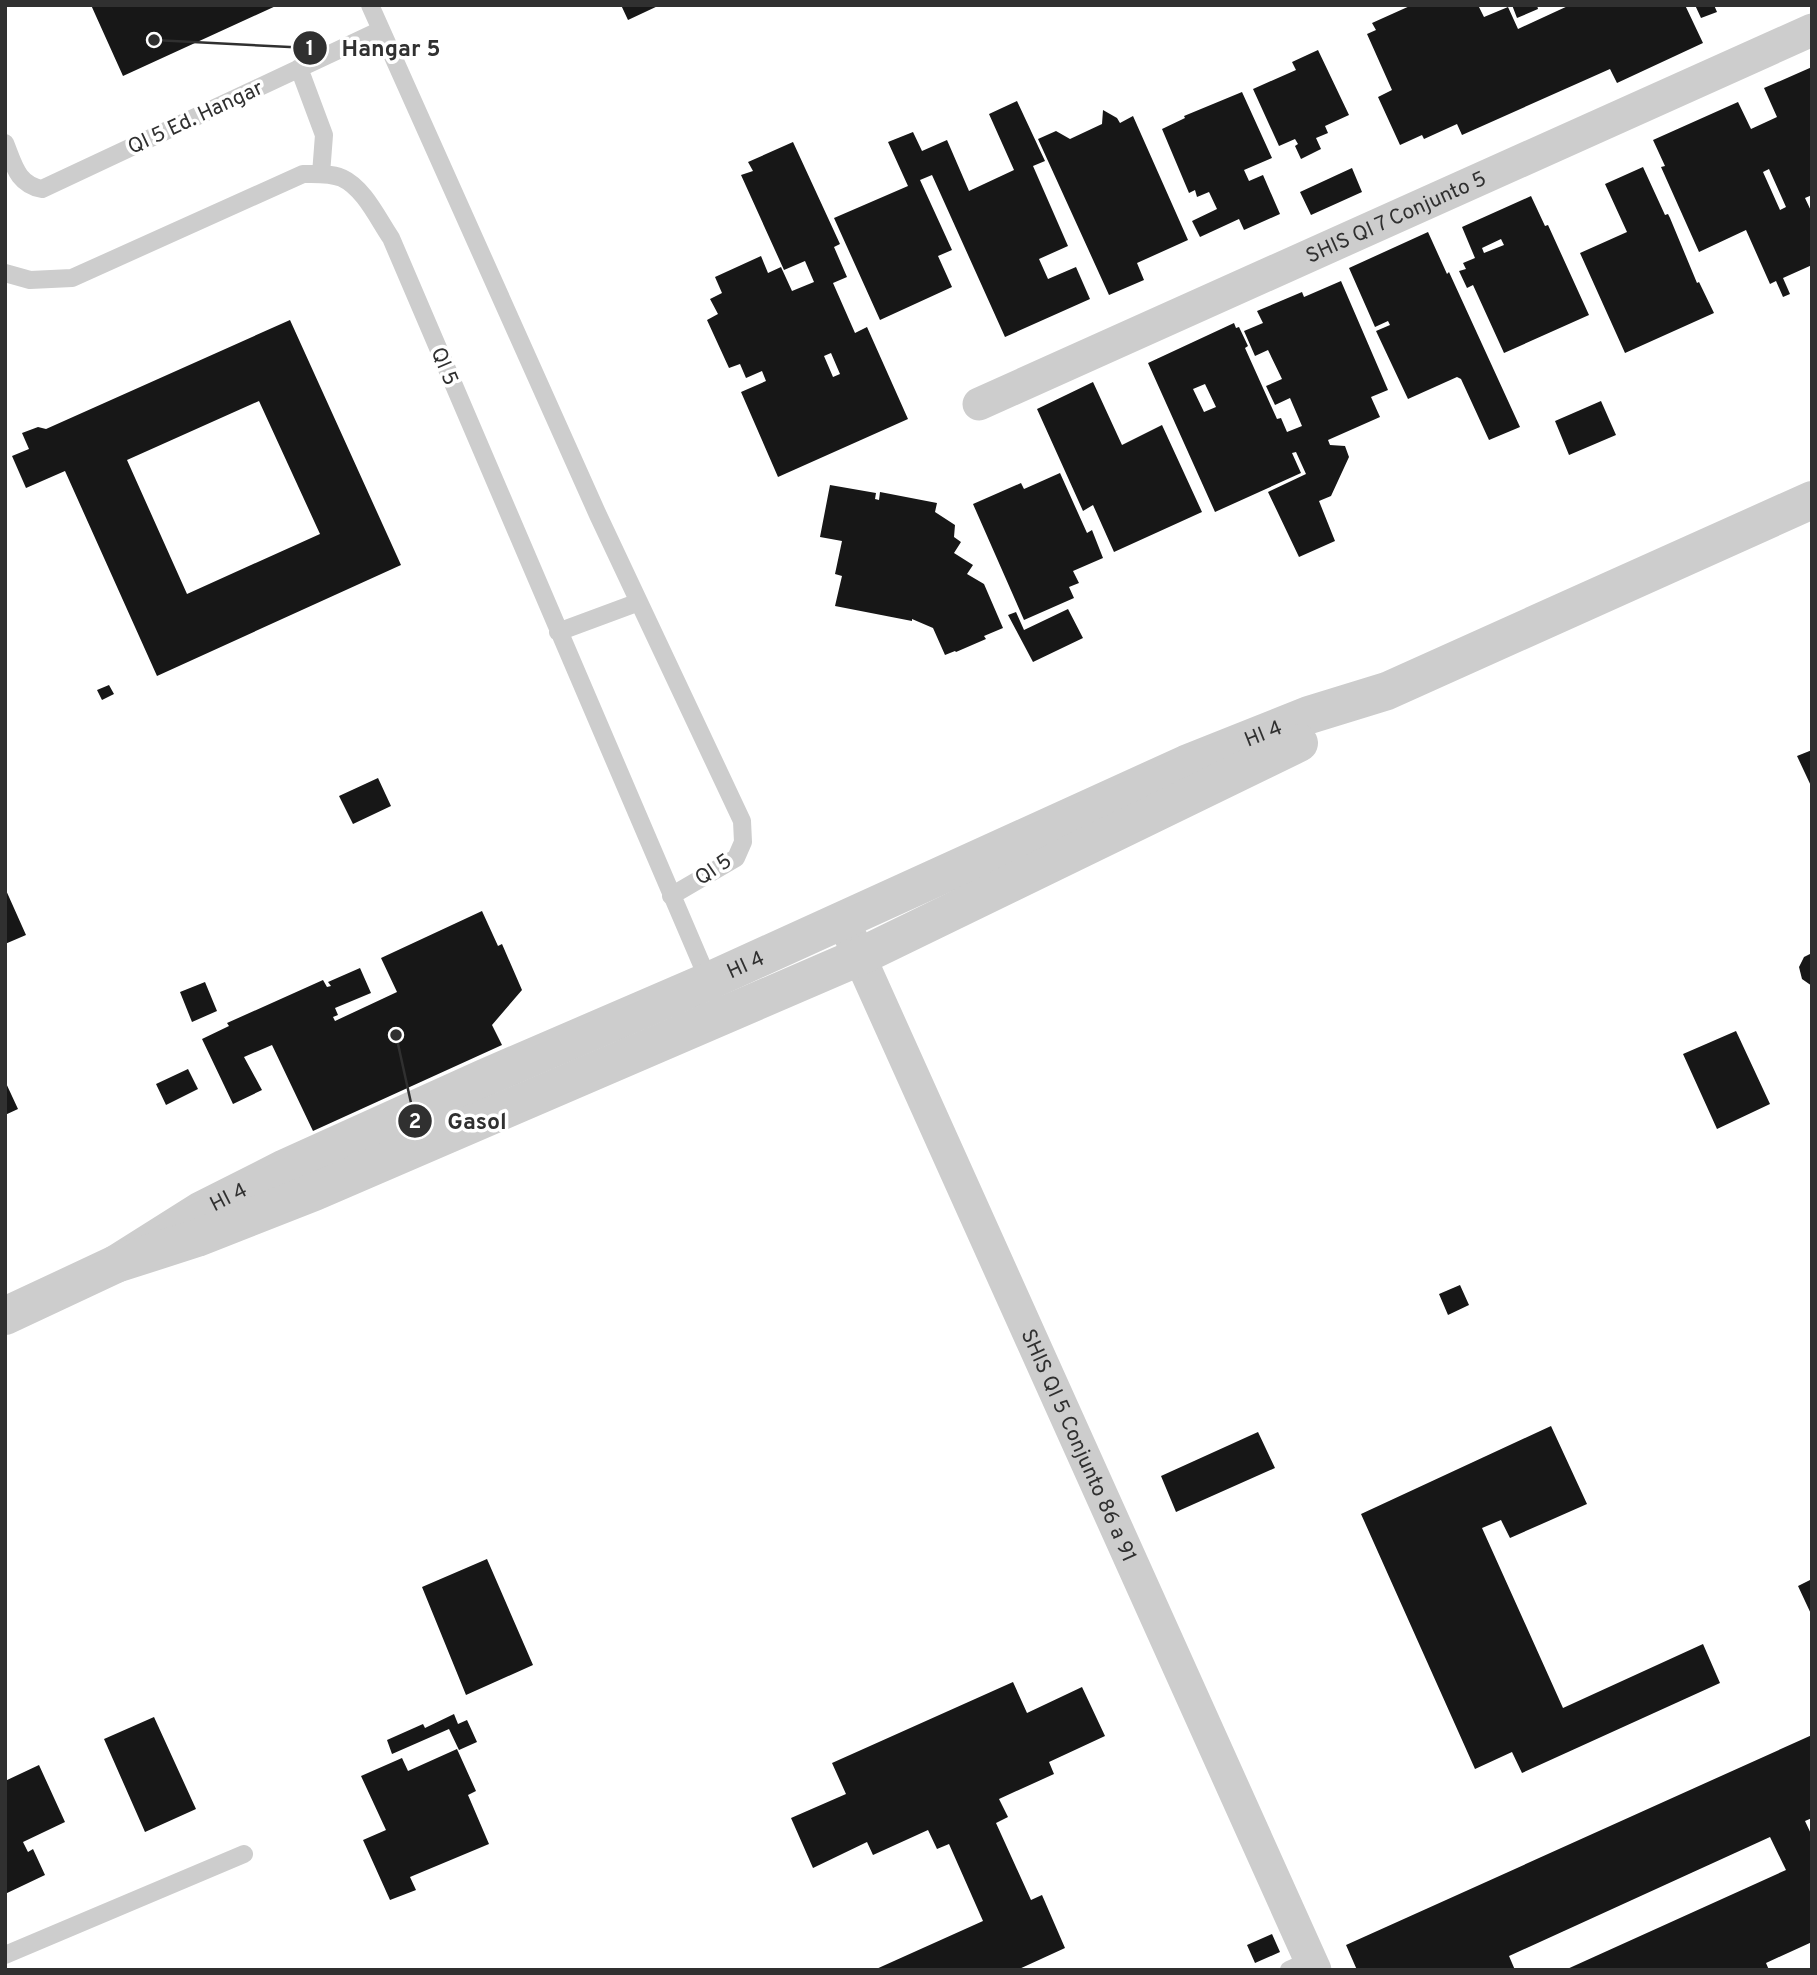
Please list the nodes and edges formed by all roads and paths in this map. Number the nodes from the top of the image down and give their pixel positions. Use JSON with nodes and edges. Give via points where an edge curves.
{"nodes":[{"id":1,"x":370,"y":5,"type":"edge"},
{"id":2,"x":381,"y":30,"type":"junction"},
{"id":3,"x":1812,"y":30,"type":"edge"},
{"id":4,"x":299,"y":68,"type":"junction"},
{"id":5,"x":5,"y":143,"type":"edge"},
{"id":6,"x":321,"y":174,"type":"junction"},
{"id":7,"x":5,"y":273,"type":"edge"},
{"id":8,"x":979,"y":404,"type":"dead end"},
{"id":9,"x":1812,"y":500,"type":"edge"},
{"id":10,"x":639,"y":602,"type":"junction"},
{"id":11,"x":558,"y":632,"type":"junction"},
{"id":12,"x":1387,"y":691,"type":"junction"},
{"id":13,"x":671,"y":896,"type":"junction"},
{"id":14,"x":843,"y":920,"type":"junction"},
{"id":15,"x":859,"y":957,"type":"junction"},
{"id":16,"x":709,"y":981,"type":"junction"},
{"id":17,"x":724,"y":1017,"type":"junction"},
{"id":18,"x":116,"y":1264,"type":"junction"},
{"id":19,"x":5,"y":1315,"type":"edge"},
{"id":20,"x":244,"y":1854,"type":"dead end"},
{"id":21,"x":5,"y":1955,"type":"edge"},
{"id":22,"x":1305,"y":1967,"type":"edge"}],
"edges":[{"from":1,"to":2,"type":"lane"},
{"from":2,"to":4,"type":"lane","name":"QI 5 Ed. Hangar"},
{"from":2,"to":10,"type":"lane","name":"QI 5"},
{"from":3,"to":8,"type":"street","name":"SHIS QI 7 Conjunto 5"},
{"from":4,"to":5,"type":"lane","name":"QI 5 Ed. Hangar","via":[[42,189],[29,187],[19,175]]},
{"from":4,"to":6,"type":"lane","via":[[324,135]]},
{"from":6,"to":7,"type":"lane","via":[[303,174],[72,278],[30,280]]},
{"from":6,"to":11,"type":"lane","name":"QI 5","via":[[342,178],[359,191],[391,238]]},
{"from":9,"to":12,"type":"street","name":"HI 4"},
{"from":10,"to":11,"type":"lane"},
{"from":10,"to":13,"type":"lane","name":"QI 5","via":[[743,821],[743,842],[736,858]]},
{"from":11,"to":13,"type":"lane","name":"QI 5"},
{"from":12,"to":14,"type":"street","name":"HI 4","via":[[1308,715],[1186,764]]},
{"from":12,"to":15,"type":"street","name":"HI 4","via":[[1343,721]]},
{"from":13,"to":16,"type":"lane","name":"QI 5"},
{"from":14,"to":15,"type":"street","name":"SHIS QI 5 Conjunto 86 a 91"},
{"from":14,"to":16,"type":"street","name":"HI 4"},
{"from":15,"to":17,"type":"street","name":"HI 4"},
{"from":15,"to":22,"type":"street","name":"SHIS QI 5 Conjunto 86 a 91"},
{"from":16,"to":17,"type":"lane","name":"QI 5"},
{"from":16,"to":18,"type":"street","name":"HI 4","via":[[285,1168],[200,1211]]},
{"from":17,"to":18,"type":"street","name":"HI 4","via":[[314,1192]]},
{"from":18,"to":19,"type":"street","name":"HI 4"},
{"from":20,"to":21,"type":"lane"}]}
